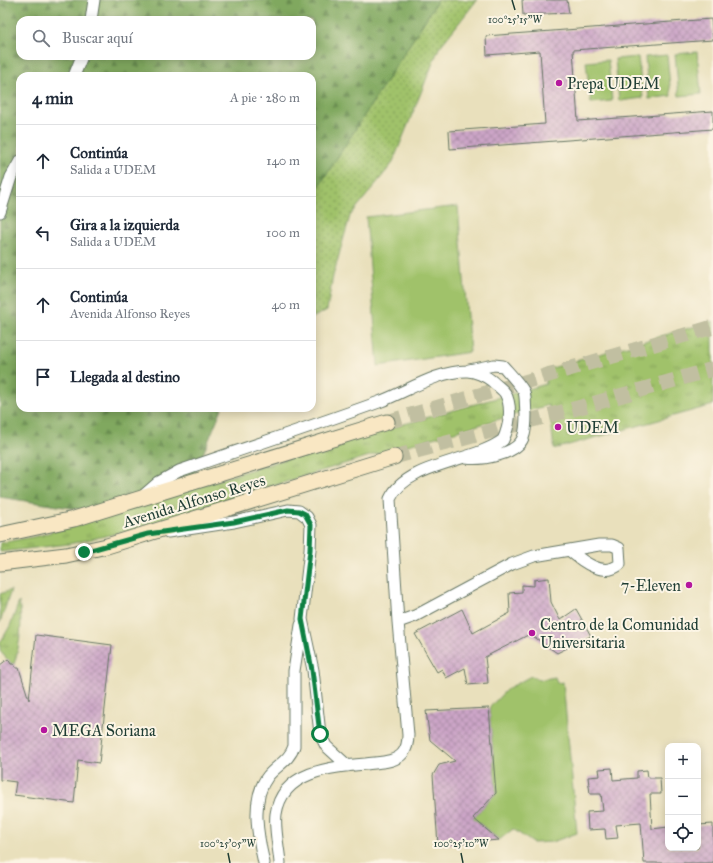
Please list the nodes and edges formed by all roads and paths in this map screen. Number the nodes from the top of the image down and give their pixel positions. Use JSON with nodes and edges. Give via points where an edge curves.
{"nodes":[{"id":1,"x":94,"y":0,"type":"edge"},
{"id":2,"x":91,"y":16,"type":"edge"},
{"id":3,"x":80,"y":60,"type":"edge"},
{"id":4,"x":76,"y":72,"type":"edge"},
{"id":5,"x":16,"y":168,"type":"edge"},
{"id":6,"x":0,"y":212,"type":"edge"},
{"id":7,"x":468,"y":371,"type":"junction"},
{"id":8,"x":387,"y":422,"type":"tunnel mouth"},
{"id":9,"x":394,"y":457,"type":"tunnel mouth"},
{"id":10,"x":463,"y":458,"type":"junction"},
{"id":11,"x":142,"y":497,"type":"junction"},
{"id":12,"x":148,"y":534,"type":"junction"},
{"id":13,"x":0,"y":535,"type":"edge"},
{"id":14,"x":569,"y":550,"type":"dead end"},
{"id":15,"x":0,"y":563,"type":"edge"},
{"id":16,"x":302,"y":619,"type":"junction"},
{"id":17,"x":398,"y":622,"type":"junction"},
{"id":18,"x":348,"y":766,"type":"junction"},
{"id":19,"x":264,"y":863,"type":"edge"},
{"id":20,"x":280,"y":863,"type":"edge"}],
"edges":[{"from":1,"to":2,"type":"street"},
{"from":3,"to":4,"type":"street"},
{"from":5,"to":6,"type":"street","via":[[11,176]]},
{"from":7,"to":10,"type":"street","via":[[486,376],[505,393],[509,428],[504,440]]},
{"from":7,"to":10,"type":"street","via":[[494,365],[503,366],[524,393],[526,424],[523,439],[504,454],[477,460]]},
{"from":7,"to":11,"type":"street","via":[[427,381],[342,415],[179,471],[159,482]]},
{"from":8,"to":11,"type":"main road","name":"Avenida Alfonso Reyes"},
{"from":9,"to":12,"type":"main road","name":"Avenida Alfonso Reyes"},
{"from":10,"to":17,"type":"street","via":[[414,476],[394,490],[390,499]]},
{"from":11,"to":13,"type":"main road","name":"Avenida Alfonso Reyes","via":[[74,519]]},
{"from":12,"to":15,"type":"main road","name":"Avenida Alfonso Reyes","via":[[84,552]]},
{"from":12,"to":16,"type":"street","via":[[234,522],[288,510],[305,514],[311,525]]},
{"from":14,"to":17,"type":"street","via":[[546,553],[512,564],[415,616]]},
{"from":16,"to":18,"type":"street","via":[[320,734],[326,746]]},
{"from":16,"to":19,"type":"street","via":[[294,671],[292,755],[267,777],[259,800],[259,839]]},
{"from":17,"to":18,"type":"street","via":[[407,745],[403,753],[386,762]]},
{"from":18,"to":20,"type":"street","via":[[316,772],[298,779],[288,787],[279,802],[276,816]]}]}
